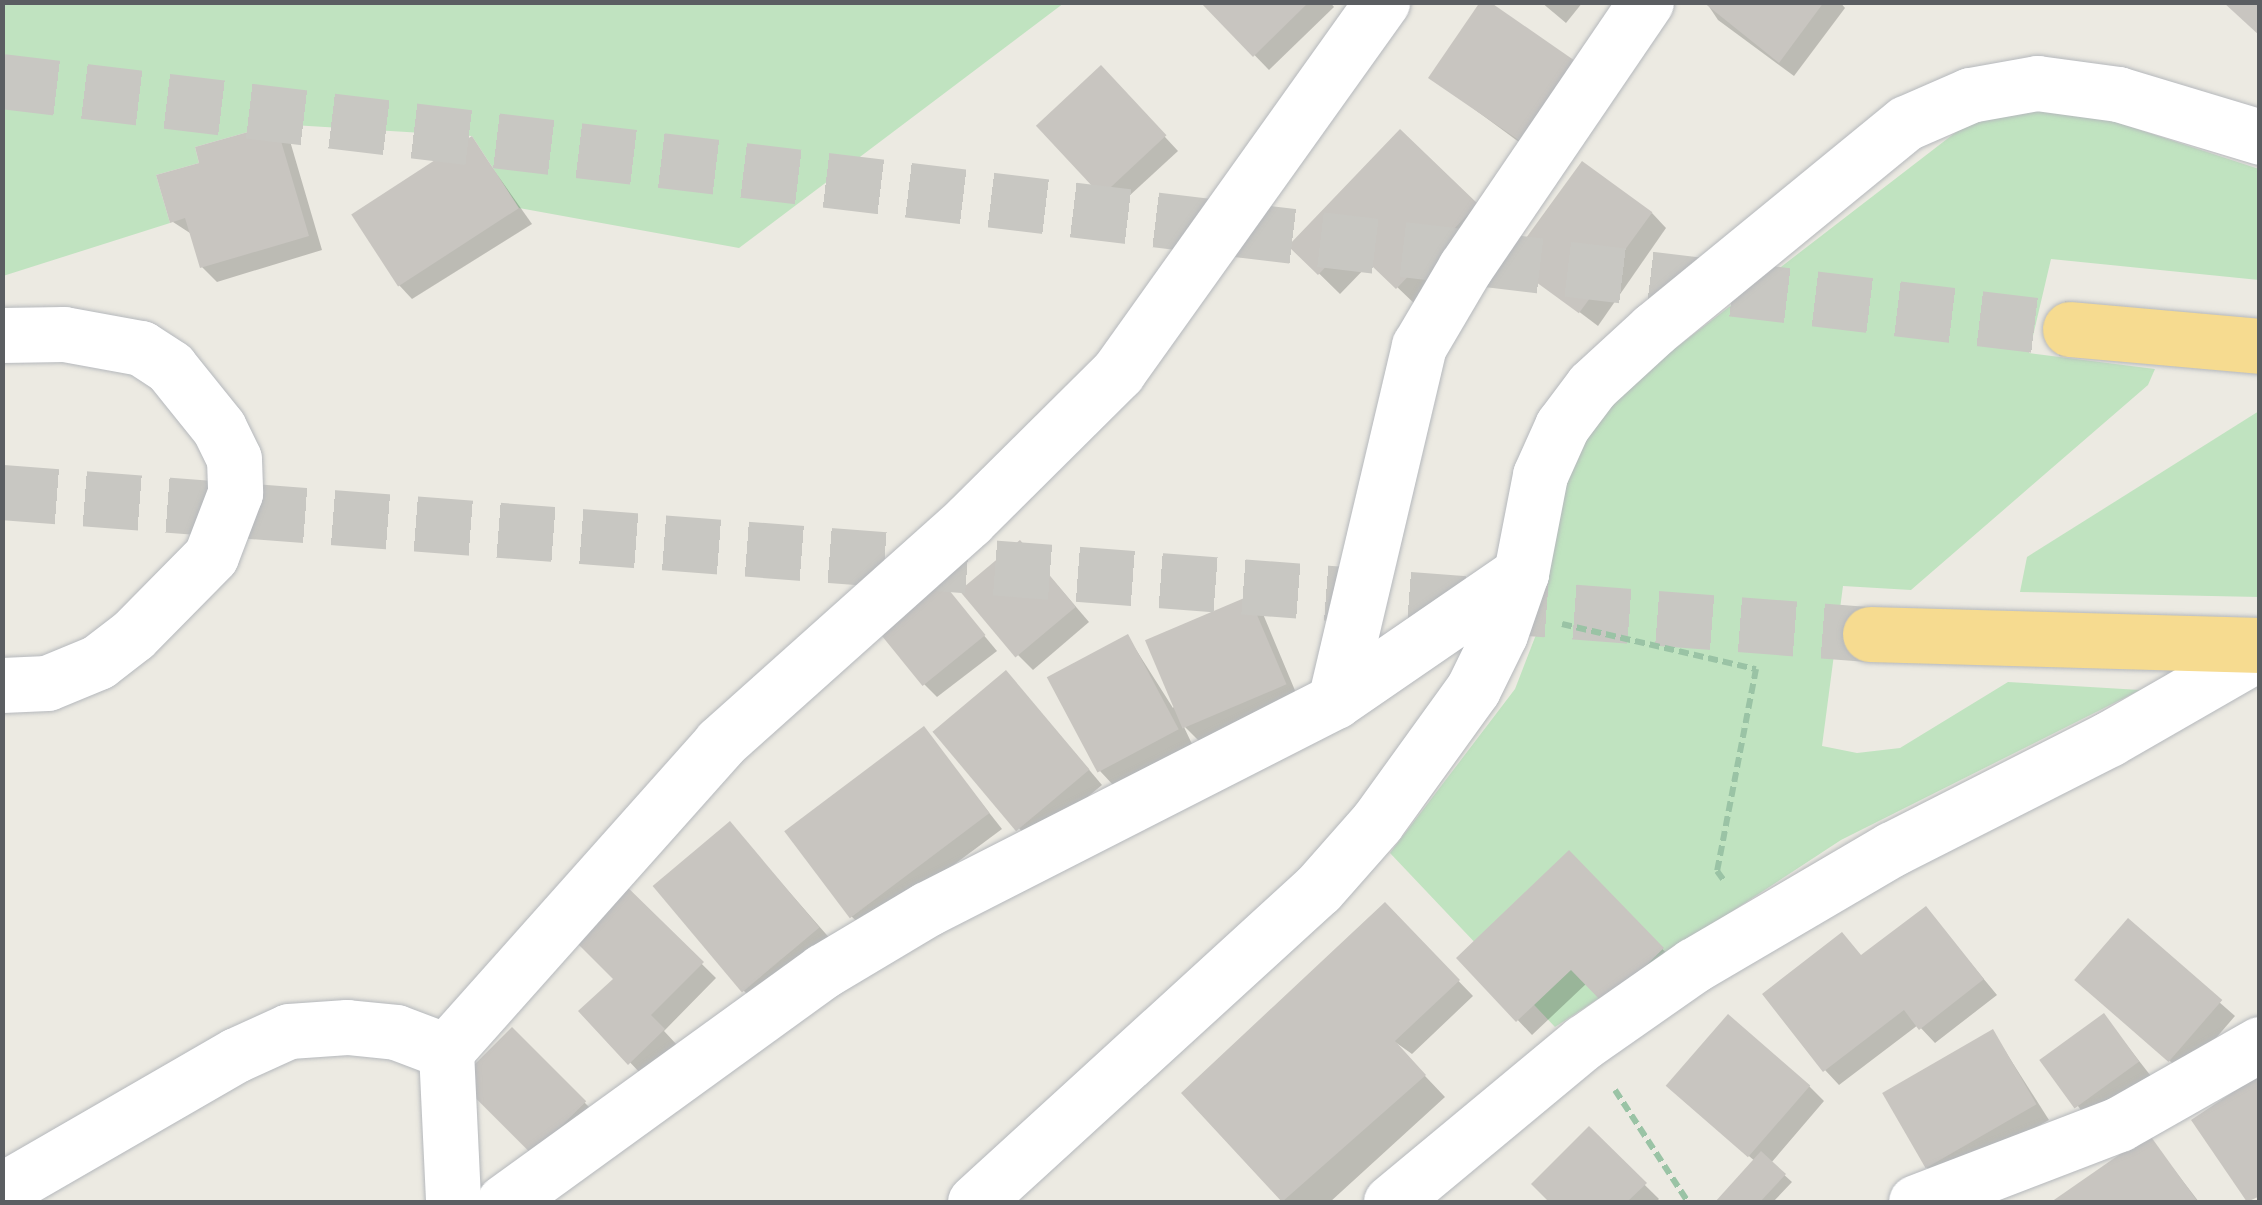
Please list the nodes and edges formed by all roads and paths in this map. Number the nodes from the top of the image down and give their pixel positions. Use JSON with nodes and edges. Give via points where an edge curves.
{"nodes":[{"id":1,"x":1382,"y":2,"type":"edge"},
{"id":2,"x":1646,"y":2,"type":"edge"},
{"id":3,"x":2260,"y":136,"type":"edge"},
{"id":4,"x":2070,"y":329,"type":"tunnel mouth"},
{"id":5,"x":2,"y":335,"type":"edge"},
{"id":6,"x":2260,"y":346,"type":"edge"},
{"id":7,"x":1514,"y":594,"type":"junction"},
{"id":8,"x":1870,"y":634,"type":"tunnel mouth"},
{"id":9,"x":2260,"y":648,"type":"edge"},
{"id":10,"x":2,"y":685,"type":"edge"},
{"id":11,"x":1335,"y":701,"type":"junction"},
{"id":12,"x":1758,"y":928,"type":"junction"},
{"id":13,"x":1584,"y":1042,"type":"junction"},
{"id":14,"x":2260,"y":1044,"type":"edge"},
{"id":15,"x":446,"y":1051,"type":"junction"},
{"id":16,"x":2,"y":1190,"type":"edge"},
{"id":17,"x":453,"y":1202,"type":"edge"},
{"id":18,"x":504,"y":1202,"type":"edge"},
{"id":19,"x":975,"y":1202,"type":"edge"},
{"id":20,"x":1391,"y":1202,"type":"edge"},
{"id":21,"x":1688,"y":1202,"type":"edge"},
{"id":22,"x":1916,"y":1202,"type":"edge"}],
"edges":[{"from":1,"to":15,"type":"street","via":[[1118,372],[970,520],[720,743]]},
{"from":2,"to":11,"type":"street","via":[[1420,346]]},
{"from":3,"to":7,"type":"street","via":[[2118,94],[2037,83],[1970,95],[1906,123],[1592,386],[1562,426],[1540,475]]},
{"from":4,"to":6,"type":"highway"},
{"from":5,"to":10,"type":"street","via":[[64,334],[142,348],[170,367],[210,414],[234,458],[235,493],[211,556],[133,636],[98,662],[48,683]]},
{"from":7,"to":11,"type":"street"},
{"from":7,"to":12,"type":"path","via":[[1756,670],[1717,871]]},
{"from":7,"to":19,"type":"street","via":[[1473,689],[1318,890]]},
{"from":8,"to":9,"type":"highway"},
{"from":9,"to":12,"type":"street"},
{"from":11,"to":18,"type":"street","via":[[927,909],[838,962]]},
{"from":12,"to":13,"type":"street"},
{"from":13,"to":20,"type":"street"},
{"from":13,"to":21,"type":"path"},
{"from":14,"to":22,"type":"street","via":[[2120,1124]]},
{"from":15,"to":16,"type":"street","via":[[396,1032],[289,1031],[147,1103]]},
{"from":15,"to":17,"type":"street"}]}
